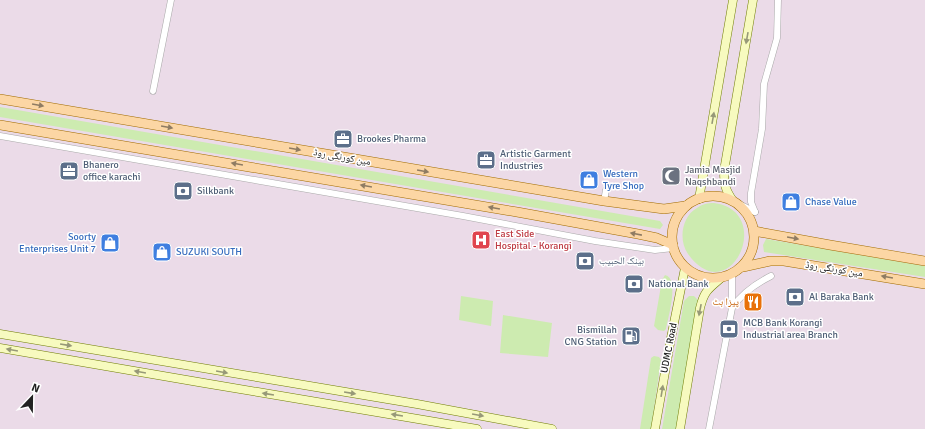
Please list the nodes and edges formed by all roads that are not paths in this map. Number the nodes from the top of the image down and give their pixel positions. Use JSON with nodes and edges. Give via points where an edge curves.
{"nodes":[{"id":1,"x":170,"y":0,"type":"edge"},
{"id":2,"x":733,"y":0,"type":"edge"},
{"id":3,"x":753,"y":0,"type":"edge"},
{"id":4,"x":778,"y":0,"type":"edge"},
{"id":5,"x":153,"y":91,"type":"dead end"},
{"id":6,"x":0,"y":99,"type":"edge"},
{"id":7,"x":0,"y":124,"type":"edge"},
{"id":8,"x":0,"y":136,"type":"edge"},
{"id":9,"x":606,"y":190,"type":"dead end"},
{"id":10,"x":699,"y":199,"type":"junction"},
{"id":11,"x":604,"y":201,"type":"junction"},
{"id":12,"x":733,"y":201,"type":"junction"},
{"id":13,"x":685,"y":206,"type":"junction"},
{"id":14,"x":517,"y":212,"type":"junction"},
{"id":15,"x":514,"y":225,"type":"junction"},
{"id":16,"x":754,"y":231,"type":"junction"},
{"id":17,"x":673,"y":247,"type":"junction"},
{"id":18,"x":925,"y":261,"type":"edge"},
{"id":19,"x":743,"y":267,"type":"junction"},
{"id":20,"x":685,"y":268,"type":"junction"},
{"id":21,"x":732,"y":274,"type":"junction"},
{"id":22,"x":771,"y":276,"type":"dead end"},
{"id":23,"x":720,"y":279,"type":"junction"},
{"id":24,"x":925,"y":284,"type":"edge"},
{"id":25,"x":732,"y":308,"type":"junction"},
{"id":26,"x":0,"y":334,"type":"edge"},
{"id":27,"x":41,"y":341,"type":"junction"},
{"id":28,"x":0,"y":348,"type":"edge"},
{"id":29,"x":39,"y":354,"type":"junction"},
{"id":30,"x":128,"y":355,"type":"junction"},
{"id":31,"x":207,"y":369,"type":"junction"},
{"id":32,"x":125,"y":370,"type":"junction"},
{"id":33,"x":204,"y":383,"type":"junction"},
{"id":34,"x":328,"y":390,"type":"junction"},
{"id":35,"x":325,"y":404,"type":"junction"},
{"id":36,"x":417,"y":404,"type":"junction"},
{"id":37,"x":414,"y":418,"type":"junction"},
{"id":38,"x":476,"y":429,"type":"edge"},
{"id":39,"x":552,"y":429,"type":"edge"},
{"id":40,"x":655,"y":429,"type":"edge"},
{"id":41,"x":680,"y":429,"type":"edge"},
{"id":42,"x":710,"y":429,"type":"edge"}],
"edges":[{"from":1,"to":5,"type":"street"},
{"from":10,"to":2,"type":"street","one_way":true},
{"from":3,"to":12,"type":"street","one_way":true,"via":[[724,171],[726,190]]},
{"from":4,"to":12,"type":"street","via":[[777,38],[764,84],[762,129],[751,193],[755,212]]},
{"from":6,"to":11,"type":"main road","name":"مین کورنگی روڈ","one_way":true},
{"from":14,"to":7,"type":"main road","one_way":true},
{"from":8,"to":15,"type":"street"},
{"from":9,"to":11,"type":"street"},
{"from":10,"to":12,"type":"main road","via":[[718,196]]},
{"from":10,"to":13,"type":"main road"},
{"from":11,"to":13,"type":"main road","name":"مین کورنگی روڈ","via":[[664,209]]},
{"from":12,"to":16,"type":"main road","via":[[749,215]]},
{"from":13,"to":17,"type":"main road","via":[[672,231]]},
{"from":14,"to":15,"type":"street"},
{"from":17,"to":14,"type":"main road","one_way":true,"via":[[656,238]]},
{"from":15,"to":17,"type":"street","via":[[629,247],[655,250]]},
{"from":16,"to":18,"type":"main road","one_way":true},
{"from":16,"to":19,"type":"main road","via":[[755,242],[751,256]]},
{"from":17,"to":20,"type":"main road"},
{"from":19,"to":21,"type":"main road"},
{"from":24,"to":19,"type":"main road","name":"مین کورنگی روڈ","one_way":true,"via":[[784,261],[770,261]]},
{"from":20,"to":23,"type":"main road","via":[[707,279]]},
{"from":40,"to":20,"type":"street","name":"UDMC Road","one_way":true},
{"from":21,"to":23,"type":"main road"},
{"from":21,"to":25,"type":"street"},
{"from":22,"to":25,"type":"street","via":[[750,288]]},
{"from":23,"to":41,"type":"street","one_way":true,"via":[[703,295]]},
{"from":25,"to":42,"type":"street"},
{"from":26,"to":27,"type":"street"},
{"from":27,"to":29,"type":"street"},
{"from":27,"to":30,"type":"street","one_way":true},
{"from":29,"to":28,"type":"street","one_way":true},
{"from":29,"to":32,"type":"street"},
{"from":30,"to":31,"type":"street"},
{"from":30,"to":32,"type":"street"},
{"from":31,"to":33,"type":"street"},
{"from":31,"to":34,"type":"street","one_way":true},
{"from":33,"to":32,"type":"street","one_way":true},
{"from":35,"to":33,"type":"street","one_way":true},
{"from":34,"to":35,"type":"street"},
{"from":34,"to":36,"type":"street","one_way":true},
{"from":37,"to":35,"type":"street","one_way":true},
{"from":36,"to":37,"type":"street"},
{"from":36,"to":39,"type":"street","one_way":true},
{"from":37,"to":38,"type":"street"}]}
